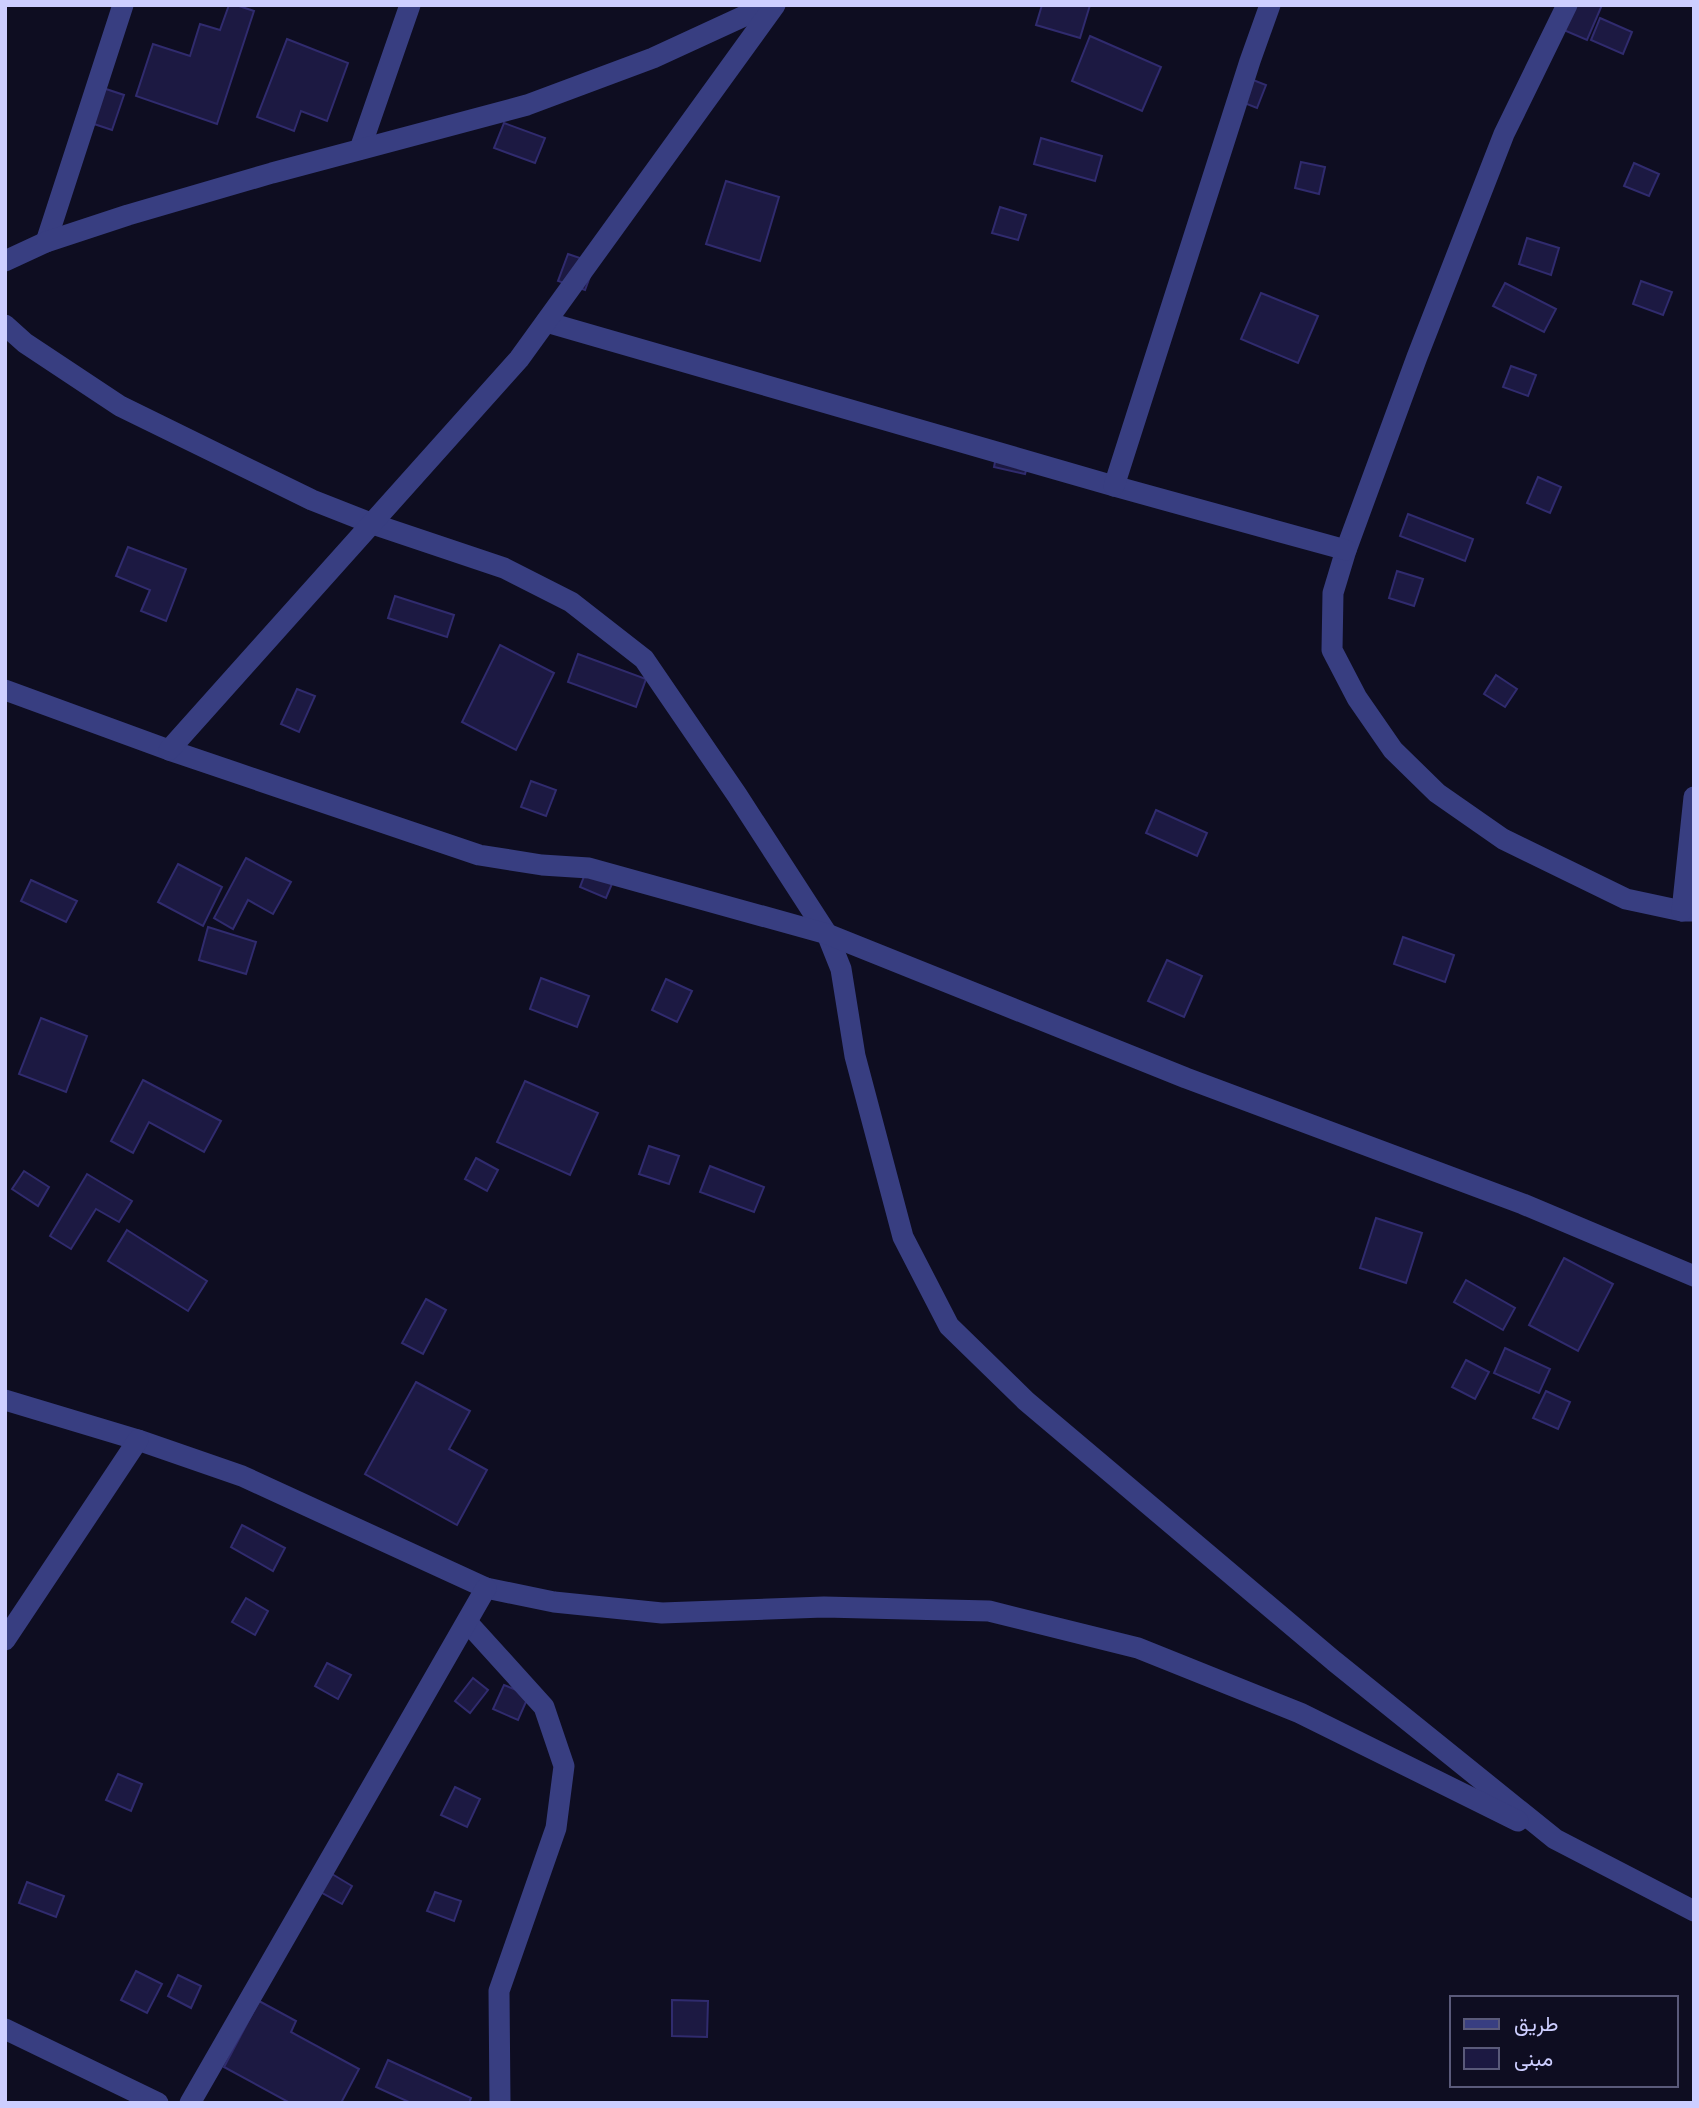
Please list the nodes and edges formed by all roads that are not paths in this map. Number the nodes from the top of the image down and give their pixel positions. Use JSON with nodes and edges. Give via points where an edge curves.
{"nodes":[{"id":1,"x":123,"y":5,"type":"edge"},
{"id":2,"x":410,"y":5,"type":"edge"},
{"id":3,"x":768,"y":5,"type":"edge"},
{"id":4,"x":775,"y":5,"type":"edge"},
{"id":5,"x":1270,"y":5,"type":"edge"},
{"id":6,"x":1567,"y":5,"type":"edge"},
{"id":7,"x":360,"y":149,"type":"junction"},
{"id":8,"x":46,"y":242,"type":"junction"},
{"id":9,"x":5,"y":261,"type":"edge"},
{"id":10,"x":546,"y":322,"type":"junction"},
{"id":11,"x":5,"y":326,"type":"edge"},
{"id":12,"x":1114,"y":486,"type":"junction"},
{"id":13,"x":373,"y":524,"type":"junction"},
{"id":14,"x":1346,"y":550,"type":"junction"},
{"id":15,"x":5,"y":690,"type":"edge"},
{"id":16,"x":169,"y":750,"type":"junction"},
{"id":17,"x":1694,"y":797,"type":"edge"},
{"id":18,"x":1688,"y":911,"type":"edge"},
{"id":19,"x":828,"y":934,"type":"junction"},
{"id":20,"x":1694,"y":1276,"type":"edge"},
{"id":21,"x":5,"y":1400,"type":"edge"},
{"id":22,"x":138,"y":1440,"type":"junction"},
{"id":23,"x":486,"y":1588,"type":"junction"},
{"id":24,"x":467,"y":1622,"type":"junction"},
{"id":25,"x":5,"y":1640,"type":"edge"},
{"id":26,"x":1555,"y":1839,"type":"junction"},
{"id":27,"x":1694,"y":1911,"type":"edge"},
{"id":28,"x":5,"y":2029,"type":"edge"},
{"id":29,"x":158,"y":2103,"type":"edge"},
{"id":30,"x":190,"y":2103,"type":"edge"},
{"id":31,"x":500,"y":2103,"type":"edge"}],
"edges":[{"from":1,"to":8,"type":"street"},
{"from":2,"to":7,"type":"street"},
{"from":3,"to":7,"type":"street","via":[[653,58],[527,105]]},
{"from":4,"to":10,"type":"street"},
{"from":5,"to":12,"type":"street"},
{"from":6,"to":14,"type":"street","via":[[1504,134]]},
{"from":7,"to":8,"type":"street"},
{"from":8,"to":9,"type":"street"},
{"from":10,"to":12,"type":"street"},
{"from":10,"to":13,"type":"street","via":[[519,359]]},
{"from":11,"to":13,"type":"street","via":[[120,406],[312,500]]},
{"from":12,"to":14,"type":"street"},
{"from":13,"to":16,"type":"street"},
{"from":13,"to":19,"type":"street","via":[[504,568],[571,602],[645,659]]},
{"from":14,"to":18,"type":"street","via":[[1333,593],[1332,650],[1357,698],[1393,750],[1437,793],[1503,839],[1626,899]]},
{"from":15,"to":16,"type":"street"},
{"from":16,"to":19,"type":"street","via":[[479,855],[589,868]]},
{"from":17,"to":18,"type":"street"},
{"from":19,"to":20,"type":"street","via":[[1186,1078],[1523,1204]]},
{"from":19,"to":26,"type":"street","via":[[841,969],[855,1056],[903,1237],[949,1326],[1037,1410],[1334,1661]]},
{"from":21,"to":22,"type":"street"},
{"from":22,"to":23,"type":"street","via":[[242,1476]]},
{"from":22,"to":25,"type":"street"},
{"from":23,"to":24,"type":"street"},
{"from":23,"to":26,"type":"street","via":[[554,1602],[662,1613],[824,1607],[989,1611],[1138,1648],[1288,1708]]},
{"from":24,"to":30,"type":"street"},
{"from":24,"to":31,"type":"street","via":[[544,1707],[564,1766],[556,1828],[499,1991]]},
{"from":26,"to":27,"type":"street"},
{"from":28,"to":29,"type":"street"}]}
